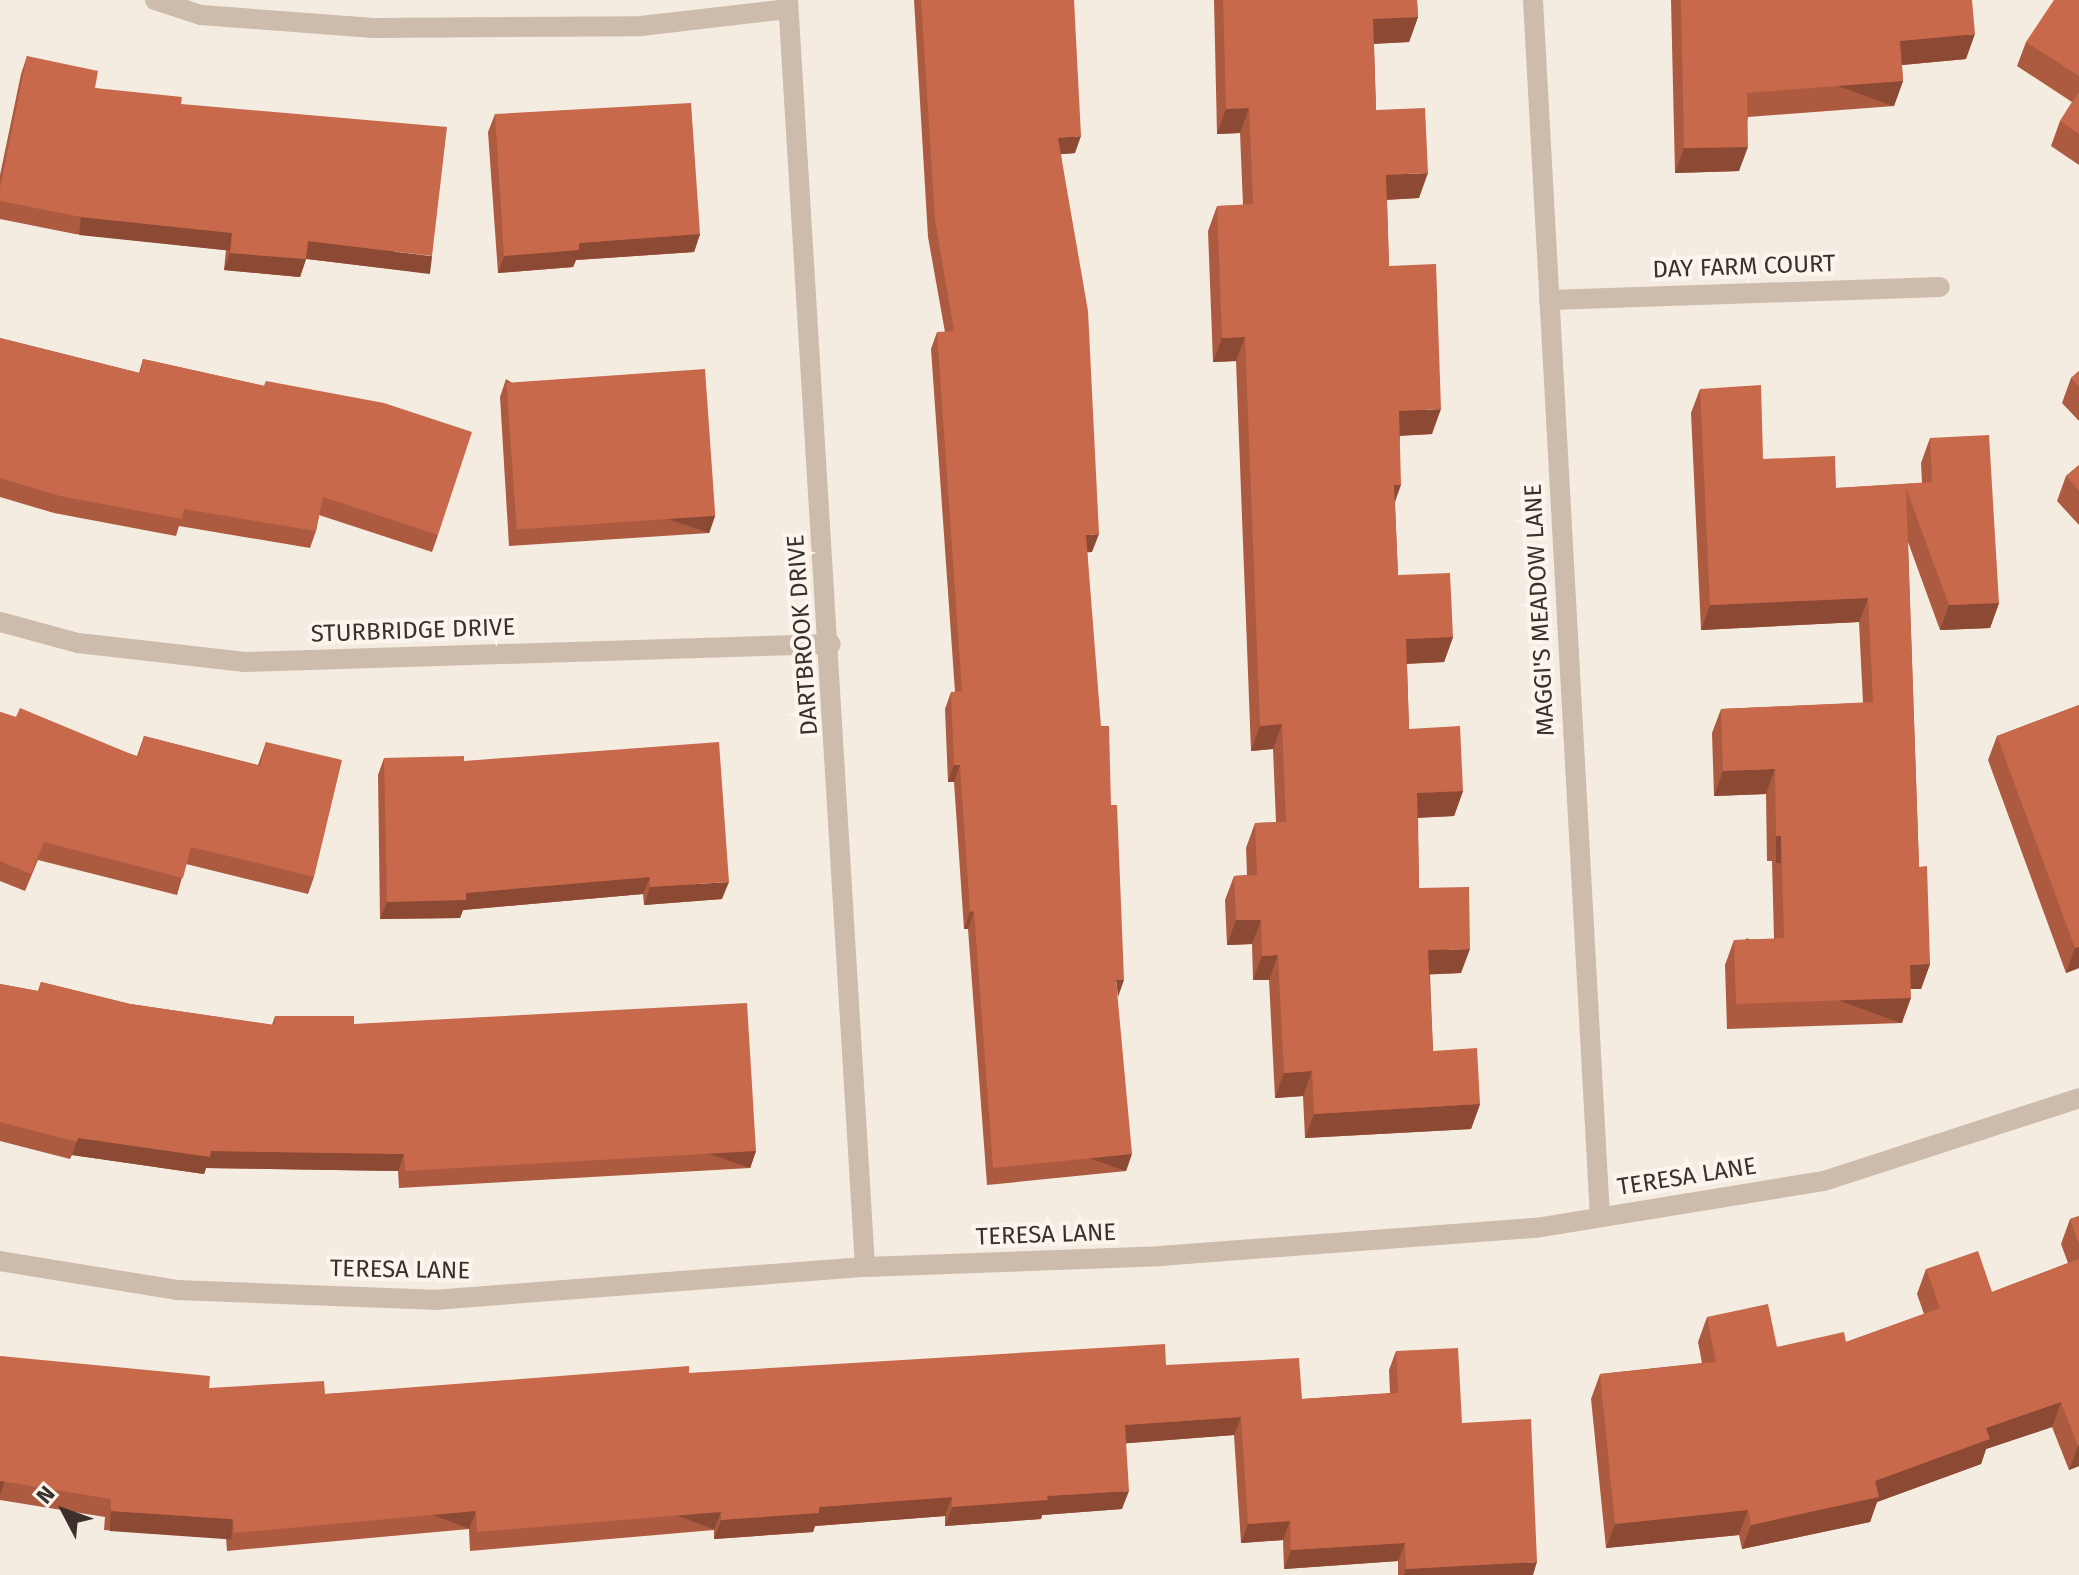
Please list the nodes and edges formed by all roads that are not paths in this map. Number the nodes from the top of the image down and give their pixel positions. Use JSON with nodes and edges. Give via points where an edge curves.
{"nodes":[{"id":1,"x":155,"y":0,"type":"edge"},
{"id":2,"x":1533,"y":0,"type":"edge"},
{"id":3,"x":788,"y":5,"type":"edge"},
{"id":4,"x":1940,"y":287,"type":"dead end"},
{"id":5,"x":1549,"y":300,"type":"junction"},
{"id":6,"x":0,"y":622,"type":"edge"},
{"id":7,"x":831,"y":644,"type":"junction"},
{"id":8,"x":2079,"y":1098,"type":"edge"},
{"id":9,"x":1600,"y":1217,"type":"junction"},
{"id":10,"x":0,"y":1261,"type":"edge"},
{"id":11,"x":865,"y":1267,"type":"junction"}],
"edges":[{"from":1,"to":3,"type":"street","via":[[201,15],[374,28],[641,26]]},
{"from":2,"to":5,"type":"street","name":"MAGGI'S MEADOW LANE"},
{"from":3,"to":7,"type":"street","name":"DARTBROOK DRIVE"},
{"from":4,"to":5,"type":"street","name":"DAY FARM COURT"},
{"from":5,"to":9,"type":"street","name":"MAGGI'S MEADOW LANE"},
{"from":6,"to":7,"type":"street","name":"STURBRIDGE DRIVE","via":[[78,643],[245,662]]},
{"from":7,"to":11,"type":"street","name":"DARTBROOK DRIVE"},
{"from":8,"to":9,"type":"street","name":"TERESA LANE","via":[[1824,1181]]},
{"from":9,"to":11,"type":"street","name":"TERESA LANE","via":[[1536,1228],[1160,1256]]},
{"from":10,"to":11,"type":"street","name":"TERESA LANE","via":[[177,1290],[434,1300]]}]}
